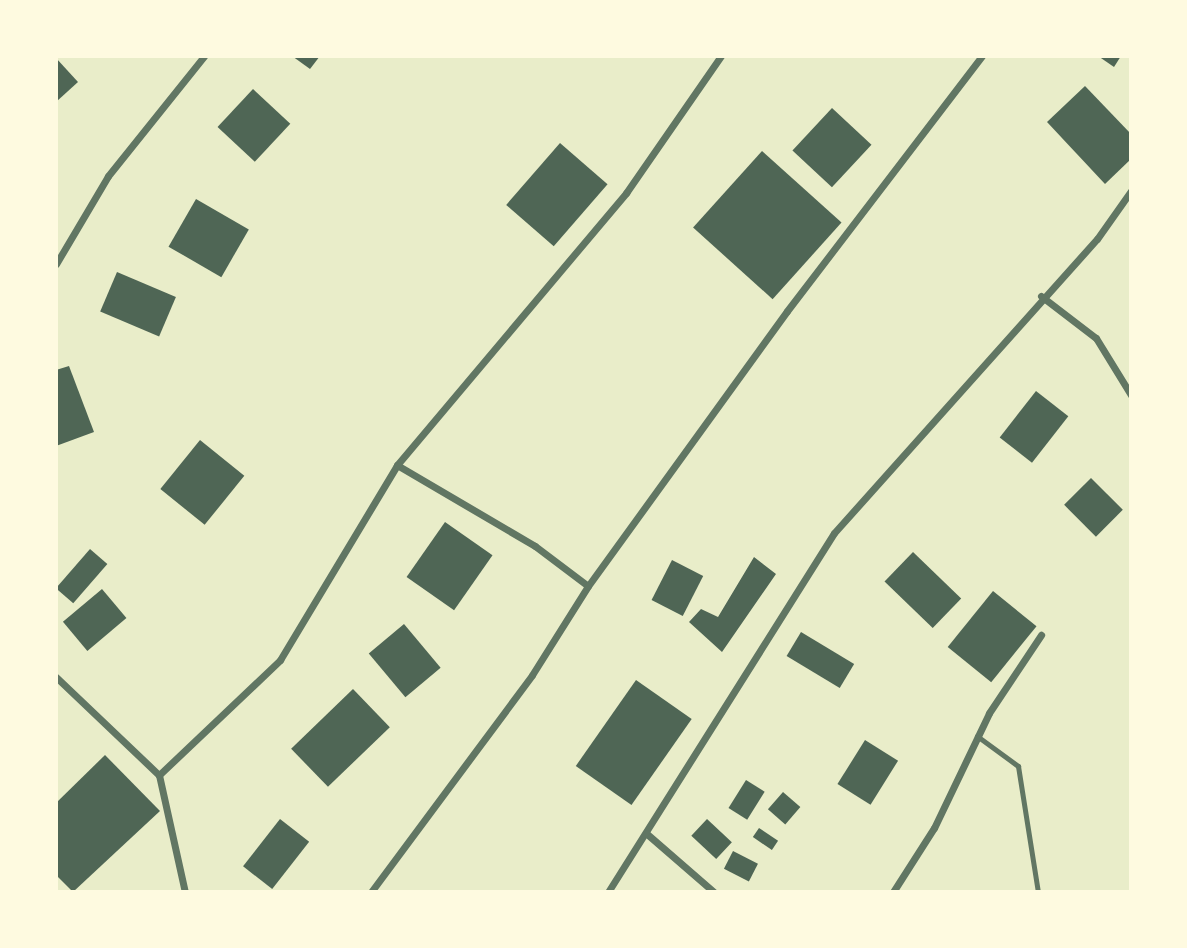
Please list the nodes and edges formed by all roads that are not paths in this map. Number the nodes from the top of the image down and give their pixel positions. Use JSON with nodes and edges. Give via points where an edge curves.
{"nodes":[{"id":1,"x":204,"y":56,"type":"edge"},
{"id":2,"x":720,"y":56,"type":"edge"},
{"id":3,"x":982,"y":56,"type":"edge"},
{"id":4,"x":1131,"y":191,"type":"edge"},
{"id":5,"x":56,"y":264,"type":"edge"},
{"id":6,"x":1041,"y":296,"type":"junction"},
{"id":7,"x":1131,"y":395,"type":"edge"},
{"id":8,"x":397,"y":465,"type":"junction"},
{"id":9,"x":588,"y":586,"type":"junction"},
{"id":10,"x":1041,"y":635,"type":"dead end"},
{"id":11,"x":56,"y":677,"type":"edge"},
{"id":12,"x":977,"y":736,"type":"junction"},
{"id":13,"x":159,"y":775,"type":"junction"},
{"id":14,"x":647,"y":834,"type":"junction"},
{"id":15,"x":185,"y":892,"type":"edge"},
{"id":16,"x":371,"y":892,"type":"edge"},
{"id":17,"x":608,"y":892,"type":"edge"},
{"id":18,"x":714,"y":892,"type":"edge"},
{"id":19,"x":893,"y":892,"type":"edge"},
{"id":20,"x":1038,"y":892,"type":"edge"}],
"edges":[{"from":1,"to":5,"type":"street","via":[[108,176]]},
{"from":2,"to":8,"type":"street","via":[[626,193]]},
{"from":3,"to":9,"type":"street"},
{"from":4,"to":6,"type":"street","via":[[1097,239]]},
{"from":6,"to":7,"type":"street","via":[[1096,338]]},
{"from":6,"to":14,"type":"street","via":[[834,533],[773,621]]},
{"from":8,"to":9,"type":"street","via":[[535,546]]},
{"from":8,"to":13,"type":"street","via":[[280,660]]},
{"from":9,"to":16,"type":"street","via":[[533,675]]},
{"from":10,"to":12,"type":"street"},
{"from":11,"to":13,"type":"street"},
{"from":12,"to":19,"type":"street","via":[[934,828]]},
{"from":12,"to":20,"type":"lane","via":[[1018,766]]},
{"from":13,"to":15,"type":"street"},
{"from":14,"to":17,"type":"street"},
{"from":14,"to":18,"type":"street"}]}
